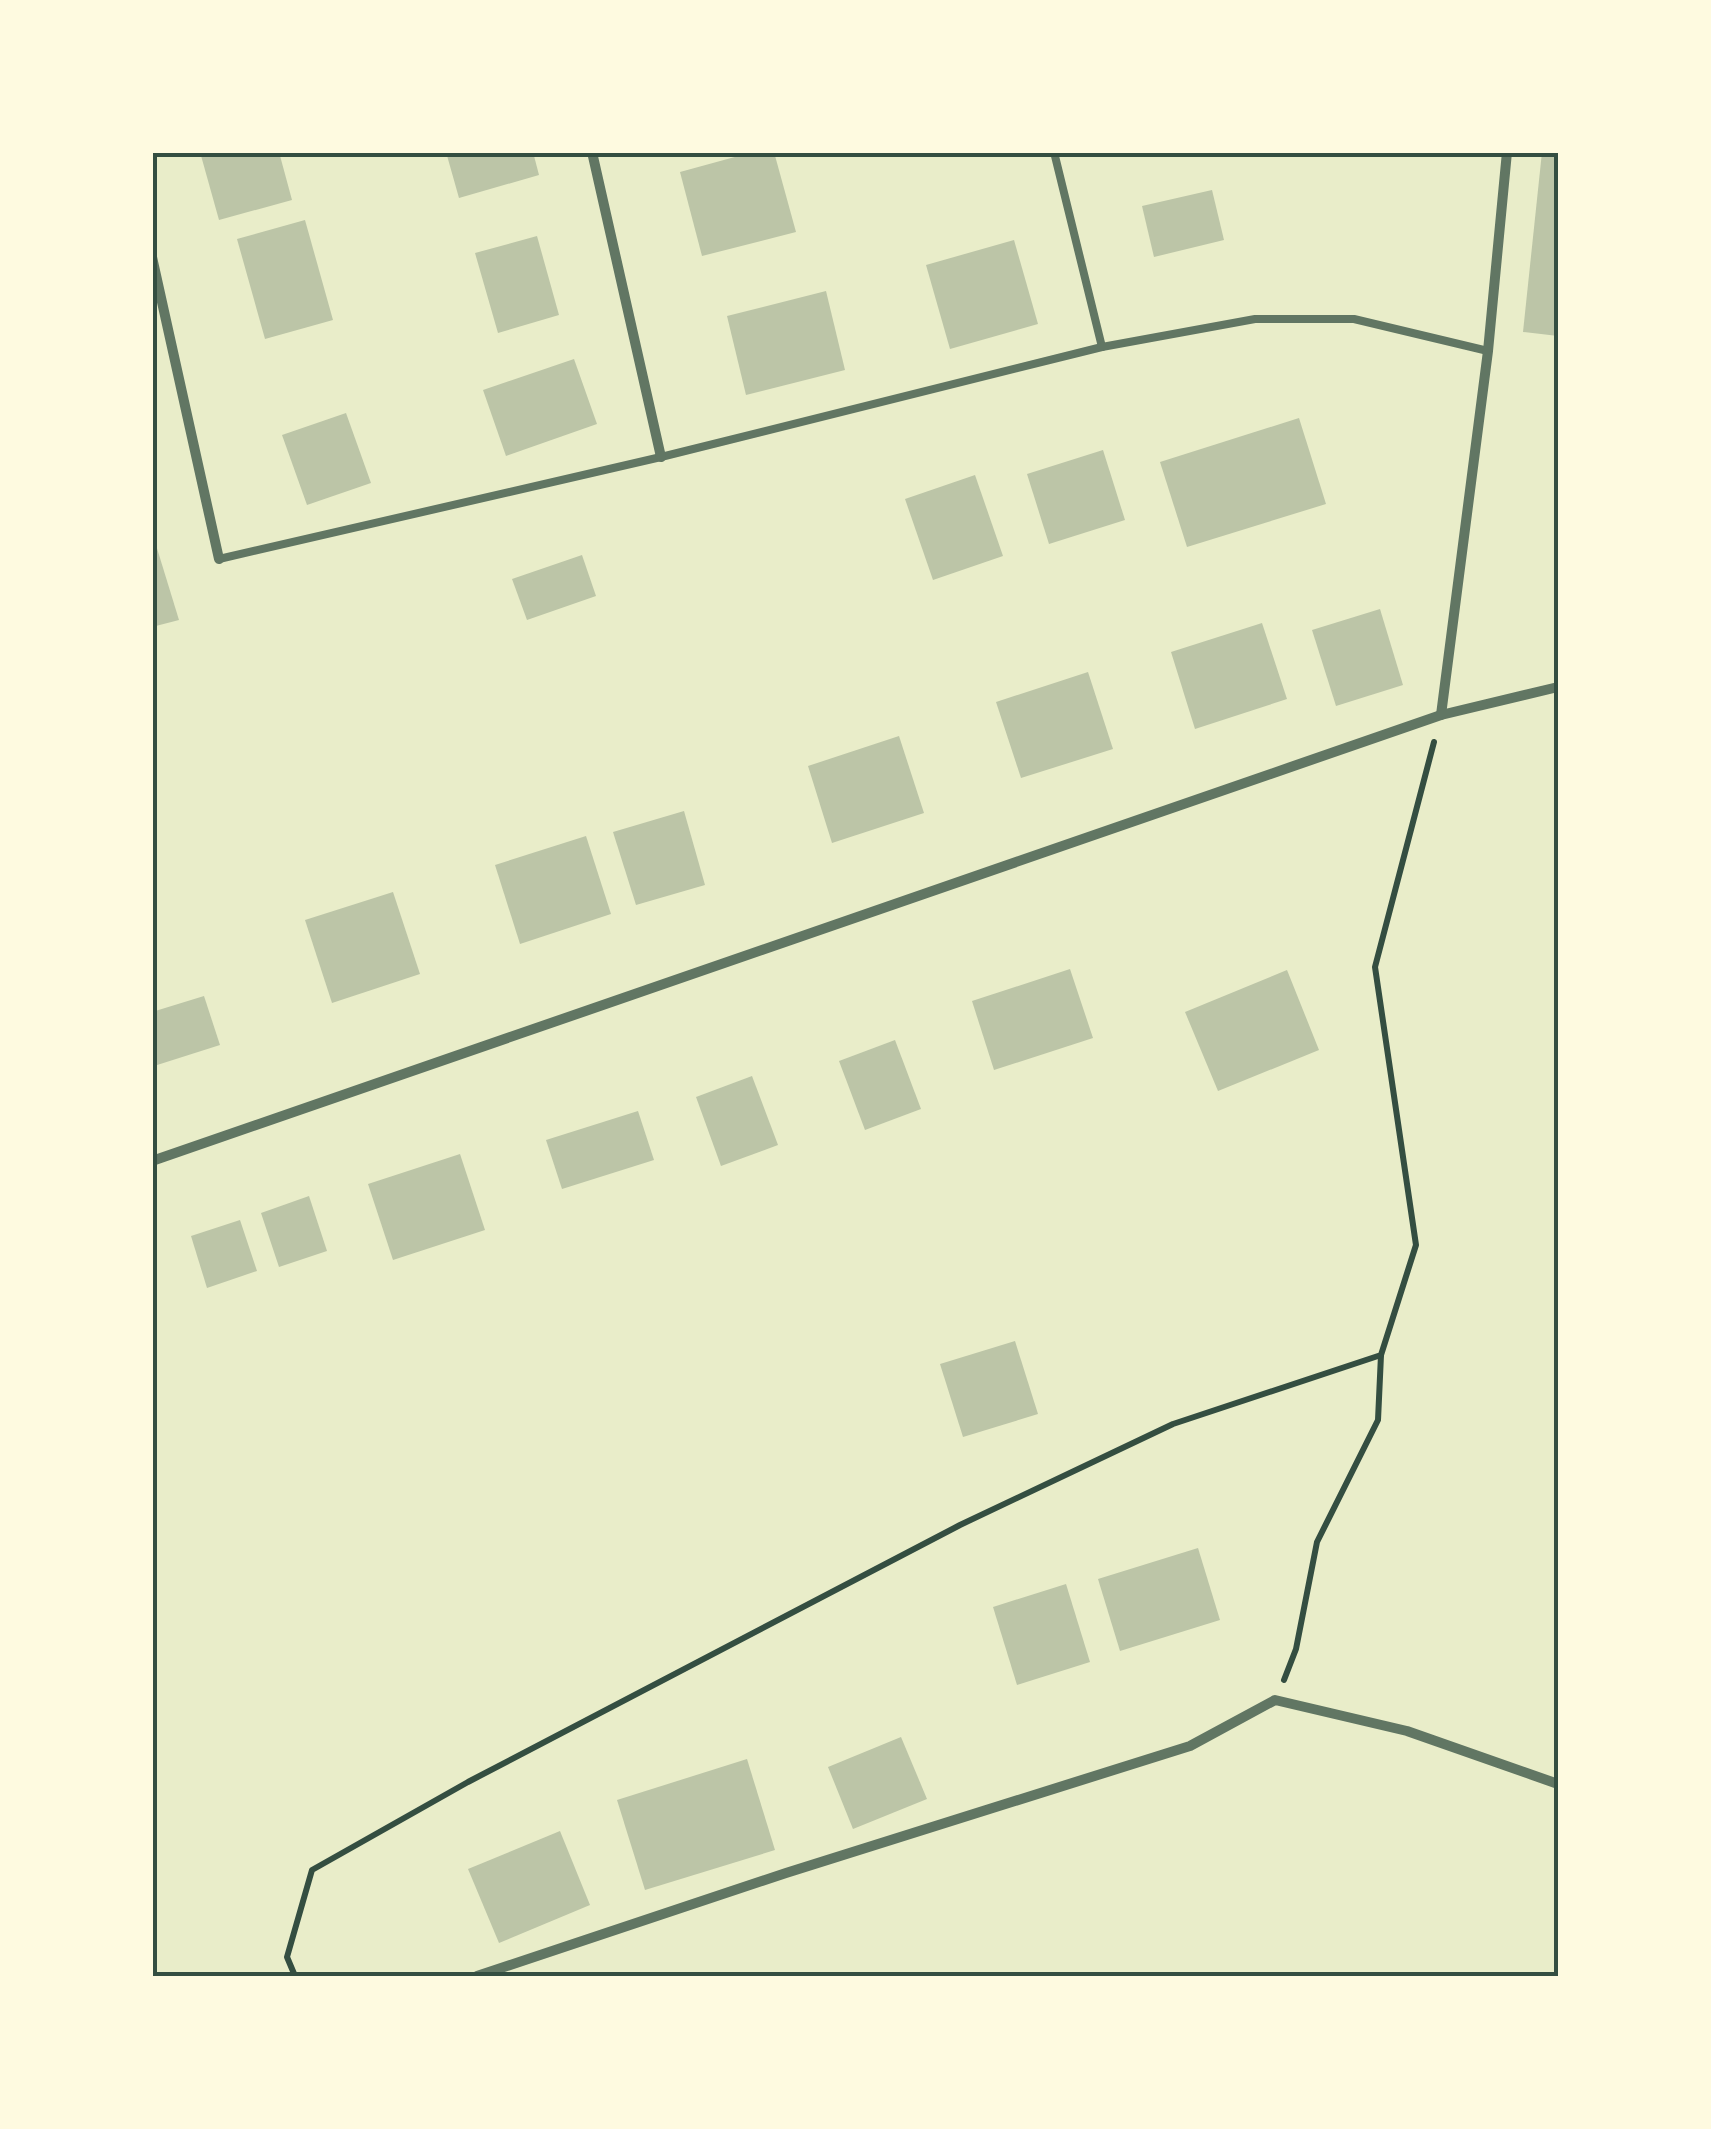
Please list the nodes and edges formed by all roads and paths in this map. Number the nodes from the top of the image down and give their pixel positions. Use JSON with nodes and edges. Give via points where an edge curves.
{"nodes":[{"id":1,"x":592,"y":152,"type":"edge"},
{"id":2,"x":1054,"y":152,"type":"edge"},
{"id":3,"x":1506,"y":152,"type":"edge"},
{"id":4,"x":152,"y":257,"type":"edge"},
{"id":5,"x":1102,"y":347,"type":"junction"},
{"id":6,"x":1488,"y":351,"type":"junction"},
{"id":7,"x":661,"y":456,"type":"junction"},
{"id":8,"x":218,"y":559,"type":"joint"},
{"id":9,"x":1558,"y":687,"type":"edge"},
{"id":10,"x":1440,"y":715,"type":"junction"},
{"id":11,"x":152,"y":1161,"type":"edge"},
{"id":12,"x":1381,"y":1356,"type":"junction"},
{"id":13,"x":1276,"y":1700,"type":"junction"},
{"id":14,"x":1558,"y":1784,"type":"edge"},
{"id":15,"x":295,"y":1976,"type":"edge"},
{"id":16,"x":477,"y":1976,"type":"edge"}],
"edges":[{"from":1,"to":7,"type":"street"},
{"from":2,"to":5,"type":"lane"},
{"from":3,"to":6,"type":"street"},
{"from":4,"to":8,"type":"street"},
{"from":5,"to":6,"type":"lane","via":[[1256,320],[1354,319]]},
{"from":5,"to":7,"type":"lane"},
{"from":6,"to":10,"type":"street"},
{"from":7,"to":8,"type":"lane"},
{"from":9,"to":10,"type":"street"},
{"from":10,"to":11,"type":"street"},
{"from":10,"to":12,"type":"path","via":[[1375,966],[1416,1245]]},
{"from":12,"to":13,"type":"path","via":[[1378,1420],[1317,1542],[1296,1649]]},
{"from":12,"to":15,"type":"path","via":[[1173,1424],[960,1525],[312,1870],[288,1957]]},
{"from":13,"to":14,"type":"street","via":[[1407,1731]]},
{"from":13,"to":16,"type":"street","via":[[1190,1746]]}]}
